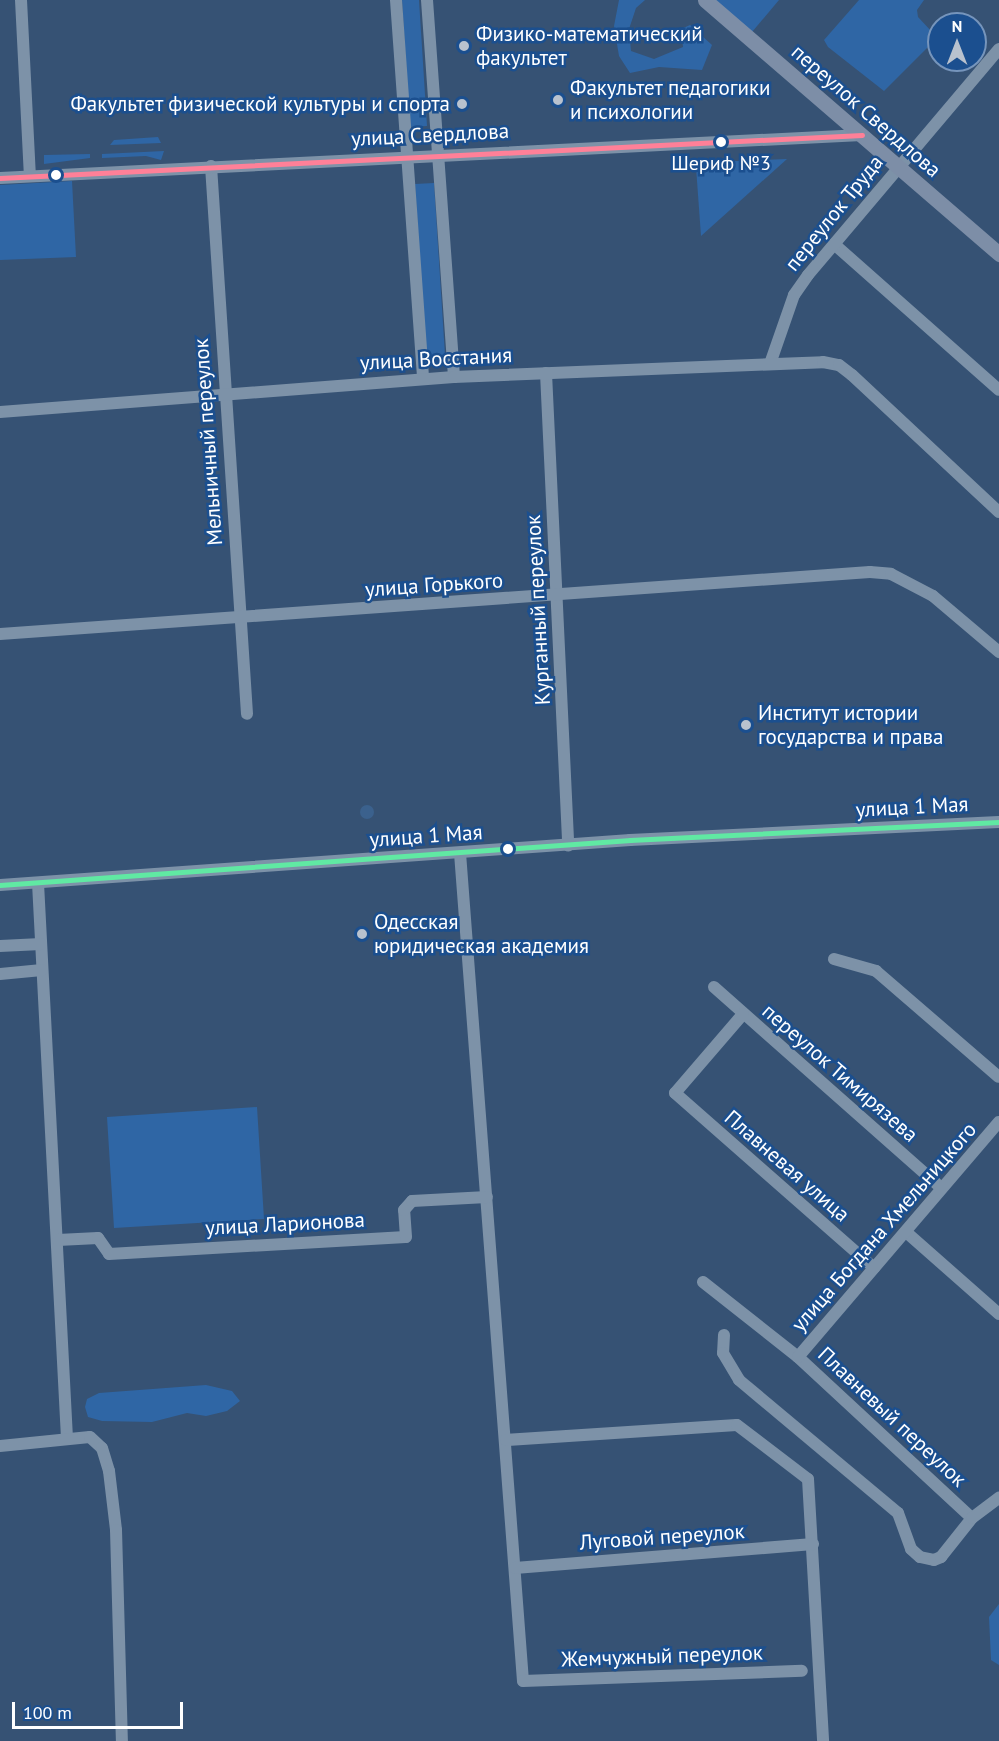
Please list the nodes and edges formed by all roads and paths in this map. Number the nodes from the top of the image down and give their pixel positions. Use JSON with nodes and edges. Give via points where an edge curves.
{"nodes":[{"id":1,"x":21,"y":0,"type":"edge"},
{"id":2,"x":396,"y":0,"type":"edge"},
{"id":3,"x":428,"y":0,"type":"edge"},
{"id":4,"x":705,"y":0,"type":"edge"},
{"id":5,"x":999,"y":49,"type":"edge"},
{"id":6,"x":862,"y":135,"type":"junction"},
{"id":7,"x":438,"y":154,"type":"junction"},
{"id":8,"x":407,"y":156,"type":"junction"},
{"id":9,"x":211,"y":166,"type":"junction"},
{"id":10,"x":897,"y":166,"type":"junction"},
{"id":11,"x":30,"y":176,"type":"junction"},
{"id":12,"x":0,"y":178,"type":"edge"},
{"id":13,"x":834,"y":244,"type":"junction"},
{"id":14,"x":999,"y":254,"type":"edge"},
{"id":15,"x":771,"y":361,"type":"junction"},
{"id":16,"x":546,"y":373,"type":"junction"},
{"id":17,"x":454,"y":377,"type":"junction"},
{"id":18,"x":423,"y":379,"type":"junction"},
{"id":19,"x":999,"y":390,"type":"edge"},
{"id":20,"x":223,"y":392,"type":"junction"},
{"id":21,"x":0,"y":412,"type":"edge"},
{"id":22,"x":999,"y":512,"type":"edge"},
{"id":23,"x":557,"y":596,"type":"junction"},
{"id":24,"x":240,"y":619,"type":"junction"},
{"id":25,"x":0,"y":634,"type":"edge"},
{"id":26,"x":999,"y":652,"type":"edge"},
{"id":27,"x":247,"y":714,"type":"dead end"},
{"id":28,"x":999,"y":822,"type":"edge"},
{"id":29,"x":568,"y":845,"type":"junction"},
{"id":30,"x":460,"y":853,"type":"junction"},
{"id":31,"x":38,"y":883,"type":"junction"},
{"id":32,"x":0,"y":885,"type":"edge"},
{"id":33,"x":41,"y":944,"type":"junction"},
{"id":34,"x":0,"y":946,"type":"edge"},
{"id":35,"x":834,"y":959,"type":"dead end"},
{"id":36,"x":42,"y":970,"type":"junction"},
{"id":37,"x":0,"y":974,"type":"edge"},
{"id":38,"x":714,"y":987,"type":"dead end"},
{"id":39,"x":743,"y":1014,"type":"junction"},
{"id":40,"x":999,"y":1077,"type":"edge"},
{"id":41,"x":999,"y":1122,"type":"edge"},
{"id":42,"x":940,"y":1187,"type":"junction"},
{"id":43,"x":487,"y":1197,"type":"junction"},
{"id":44,"x":906,"y":1232,"type":"junction"},
{"id":45,"x":58,"y":1240,"type":"junction"},
{"id":46,"x":874,"y":1268,"type":"junction"},
{"id":47,"x":703,"y":1282,"type":"dead end"},
{"id":48,"x":999,"y":1314,"type":"edge"},
{"id":49,"x":724,"y":1335,"type":"dead end"},
{"id":50,"x":798,"y":1357,"type":"junction"},
{"id":51,"x":67,"y":1438,"type":"junction"},
{"id":52,"x":506,"y":1440,"type":"junction"},
{"id":53,"x":0,"y":1446,"type":"edge"},
{"id":54,"x":999,"y":1498,"type":"edge"},
{"id":55,"x":972,"y":1518,"type":"junction"},
{"id":56,"x":813,"y":1544,"type":"junction"},
{"id":57,"x":515,"y":1568,"type":"junction"},
{"id":58,"x":802,"y":1671,"type":"dead end"},
{"id":59,"x":122,"y":1741,"type":"edge"},
{"id":60,"x":823,"y":1741,"type":"edge"}],
"edges":[{"from":1,"to":11,"type":"street"},
{"from":2,"to":8,"type":"street"},
{"from":3,"to":7,"type":"street"},
{"from":4,"to":6,"type":"main road","name":"переулок Свердлова"},
{"from":5,"to":10,"type":"street","name":"переулок Труда"},
{"from":6,"to":7,"type":"street","name":"улица Свердлова"},
{"from":6,"to":10,"type":"main road","name":"переулок Свердлова"},
{"from":7,"to":8,"type":"street","name":"улица Свердлова"},
{"from":7,"to":17,"type":"street"},
{"from":8,"to":9,"type":"street","name":"улица Свердлова"},
{"from":8,"to":18,"type":"street"},
{"from":9,"to":11,"type":"street","name":"улица Свердлова"},
{"from":9,"to":20,"type":"street","name":"Мельничный переулок"},
{"from":10,"to":13,"type":"street","name":"переулок Труда"},
{"from":10,"to":14,"type":"main road","name":"переулок Свердлова"},
{"from":11,"to":12,"type":"street","name":"улица Свердлова"},
{"from":13,"to":15,"type":"street","name":"переулок Труда","via":[[794,295]]},
{"from":13,"to":19,"type":"street"},
{"from":15,"to":16,"type":"street","name":"улица Восстания"},
{"from":15,"to":22,"type":"street","name":"улица Восстания","via":[[839,365]]},
{"from":16,"to":17,"type":"street","name":"улица Восстания"},
{"from":16,"to":23,"type":"street","name":"Курганный переулок"},
{"from":17,"to":18,"type":"street","name":"улица Восстания"},
{"from":18,"to":20,"type":"street","name":"улица Восстания"},
{"from":20,"to":21,"type":"street","name":"улица Восстания"},
{"from":20,"to":24,"type":"street","name":"Мельничный переулок"},
{"from":23,"to":24,"type":"street","name":"улица Горького"},
{"from":23,"to":26,"type":"street","name":"улица Горького","via":[[870,572],[891,574],[933,596]]},
{"from":23,"to":29,"type":"street","name":"Курганный переулок"},
{"from":24,"to":25,"type":"street","name":"улица Горького"},
{"from":24,"to":27,"type":"street","name":"Мельничный переулок"},
{"from":28,"to":29,"type":"street","name":"улица 1 Мая"},
{"from":29,"to":30,"type":"street","name":"улица 1 Мая"},
{"from":30,"to":31,"type":"street","name":"улица 1 Мая"},
{"from":30,"to":43,"type":"street"},
{"from":31,"to":32,"type":"street","name":"улица 1 Мая"},
{"from":31,"to":33,"type":"street"},
{"from":33,"to":34,"type":"street"},
{"from":33,"to":36,"type":"street"},
{"from":35,"to":40,"type":"street","via":[[876,971]]},
{"from":36,"to":37,"type":"street"},
{"from":36,"to":45,"type":"street"},
{"from":38,"to":39,"type":"street","name":"переулок Тимирязева"},
{"from":39,"to":42,"type":"street","name":"переулок Тимирязева"},
{"from":39,"to":46,"type":"street","name":"Плавневая улица","via":[[675,1093]]},
{"from":41,"to":42,"type":"street","name":"улица Богдана Хмельницкого"},
{"from":42,"to":44,"type":"street","name":"улица Богдана Хмельницкого"},
{"from":43,"to":45,"type":"street","name":"улица Ларионова","via":[[412,1201],[404,1210],[406,1237],[108,1254],[98,1238]]},
{"from":43,"to":52,"type":"street"},
{"from":44,"to":46,"type":"street","name":"улица Богдана Хмельницкого"},
{"from":44,"to":48,"type":"street"},
{"from":45,"to":51,"type":"street"},
{"from":46,"to":50,"type":"street","name":"улица Богдана Хмельницкого"},
{"from":47,"to":50,"type":"street","name":"Плавневый переулок"},
{"from":49,"to":55,"type":"street","via":[[723,1353],[738,1380],[898,1513],[910,1549],[920,1557],[934,1560],[948,1552]]},
{"from":50,"to":55,"type":"street","name":"Плавневый переулок"},
{"from":51,"to":53,"type":"street"},
{"from":51,"to":59,"type":"street","via":[[90,1437],[102,1448],[109,1471],[116,1530]]},
{"from":52,"to":56,"type":"street","via":[[737,1425],[808,1479]]},
{"from":52,"to":57,"type":"street"},
{"from":54,"to":55,"type":"street"},
{"from":56,"to":57,"type":"street","name":"Луговой переулок"},
{"from":56,"to":60,"type":"street"},
{"from":57,"to":58,"type":"street","name":"Жемчужный переулок","via":[[523,1681]]}]}
